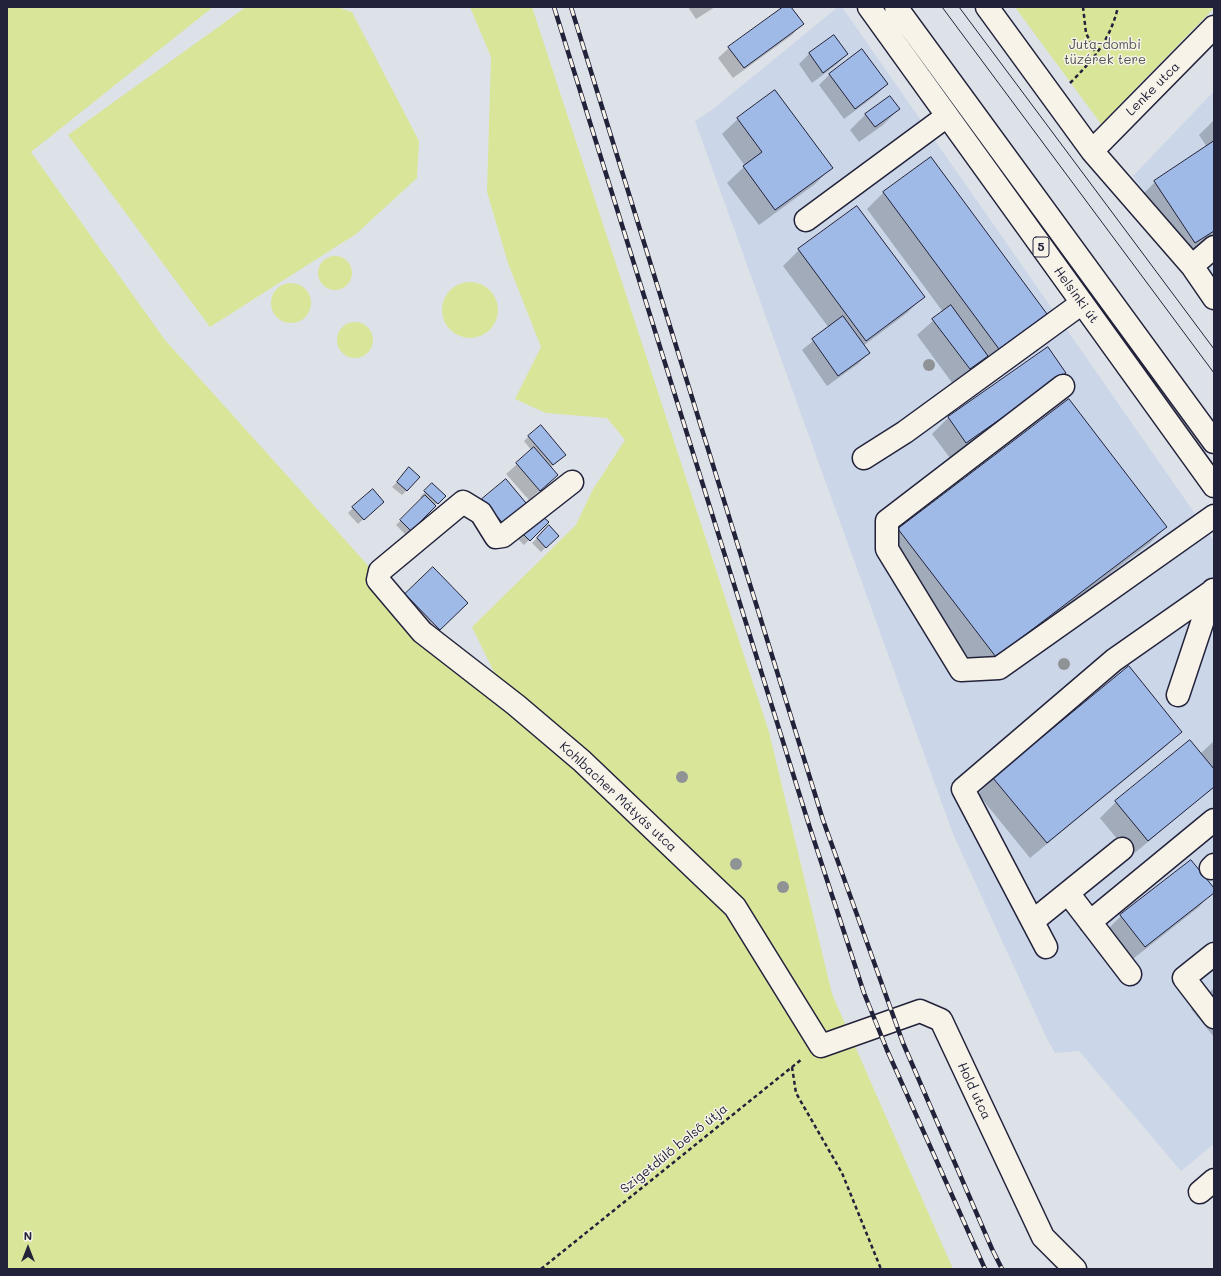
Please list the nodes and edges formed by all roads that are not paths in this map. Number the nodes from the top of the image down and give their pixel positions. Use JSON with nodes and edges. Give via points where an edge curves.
{"nodes":[{"id":1,"x":869,"y":7,"type":"edge"},
{"id":2,"x":896,"y":7,"type":"edge"},
{"id":3,"x":987,"y":7,"type":"edge"},
{"id":4,"x":1214,"y":27,"type":"edge"},
{"id":5,"x":947,"y":116,"type":"junction"},
{"id":6,"x":1092,"y":151,"type":"junction"},
{"id":7,"x":806,"y":220,"type":"dead end"},
{"id":8,"x":1214,"y":247,"type":"edge"},
{"id":9,"x":1192,"y":266,"type":"junction"},
{"id":10,"x":1214,"y":298,"type":"edge"},
{"id":11,"x":1082,"y":303,"type":"junction"},
{"id":12,"x":1063,"y":386,"type":"dead end"},
{"id":13,"x":1214,"y":442,"type":"edge"},
{"id":14,"x":864,"y":458,"type":"dead end"},
{"id":15,"x":572,"y":482,"type":"dead end"},
{"id":16,"x":1214,"y":486,"type":"edge"},
{"id":17,"x":1214,"y":516,"type":"edge"},
{"id":18,"x":1214,"y":590,"type":"edge"},
{"id":19,"x":1209,"y":625,"type":"edge"},
{"id":20,"x":1178,"y":695,"type":"dead end"},
{"id":21,"x":1214,"y":820,"type":"edge"},
{"id":22,"x":1122,"y":849,"type":"dead end"},
{"id":23,"x":1068,"y":893,"type":"junction"},
{"id":24,"x":1033,"y":921,"type":"junction"},
{"id":25,"x":1090,"y":922,"type":"junction"},
{"id":26,"x":1046,"y":947,"type":"dead end"},
{"id":27,"x":1214,"y":954,"type":"edge"},
{"id":28,"x":1130,"y":974,"type":"dead end"},
{"id":29,"x":1214,"y":1017,"type":"edge"},
{"id":30,"x":821,"y":1046,"type":"joint"},
{"id":31,"x":1075,"y":1269,"type":"edge"}],
"edges":[{"from":1,"to":5,"type":"street","name":"Helsinki út","number":"5"},
{"from":2,"to":13,"type":"street","name":"Helsinki út","number":"5"},
{"from":3,"to":6,"type":"street"},
{"from":4,"to":6,"type":"street","name":"Lenke utca"},
{"from":5,"to":7,"type":"street"},
{"from":5,"to":11,"type":"street","name":"Helsinki út","number":"5"},
{"from":6,"to":9,"type":"street"},
{"from":8,"to":9,"type":"street"},
{"from":9,"to":10,"type":"street"},
{"from":11,"to":14,"type":"street","via":[[905,432]]},
{"from":11,"to":16,"type":"street","name":"Helsinki út","number":"5"},
{"from":12,"to":17,"type":"street","via":[[887,521],[887,549],[961,670],[999,668]]},
{"from":15,"to":30,"type":"street","name":"Kohlbacher Mátyás utca","via":[[503,536],[496,537],[481,513],[463,502],[380,571],[378,580],[422,632],[516,705],[582,761],[736,907]]},
{"from":18,"to":19,"type":"street"},
{"from":18,"to":24,"type":"street","via":[[1114,660],[964,789]]},
{"from":19,"to":20,"type":"street"},
{"from":21,"to":25,"type":"street"},
{"from":22,"to":23,"type":"street"},
{"from":23,"to":24,"type":"street"},
{"from":23,"to":25,"type":"street"},
{"from":24,"to":26,"type":"street"},
{"from":25,"to":28,"type":"street"},
{"from":27,"to":29,"type":"street","via":[[1184,978]]},
{"from":30,"to":31,"type":"street","name":"Hold utca","via":[[920,1011],[941,1020],[1043,1237]]}]}
